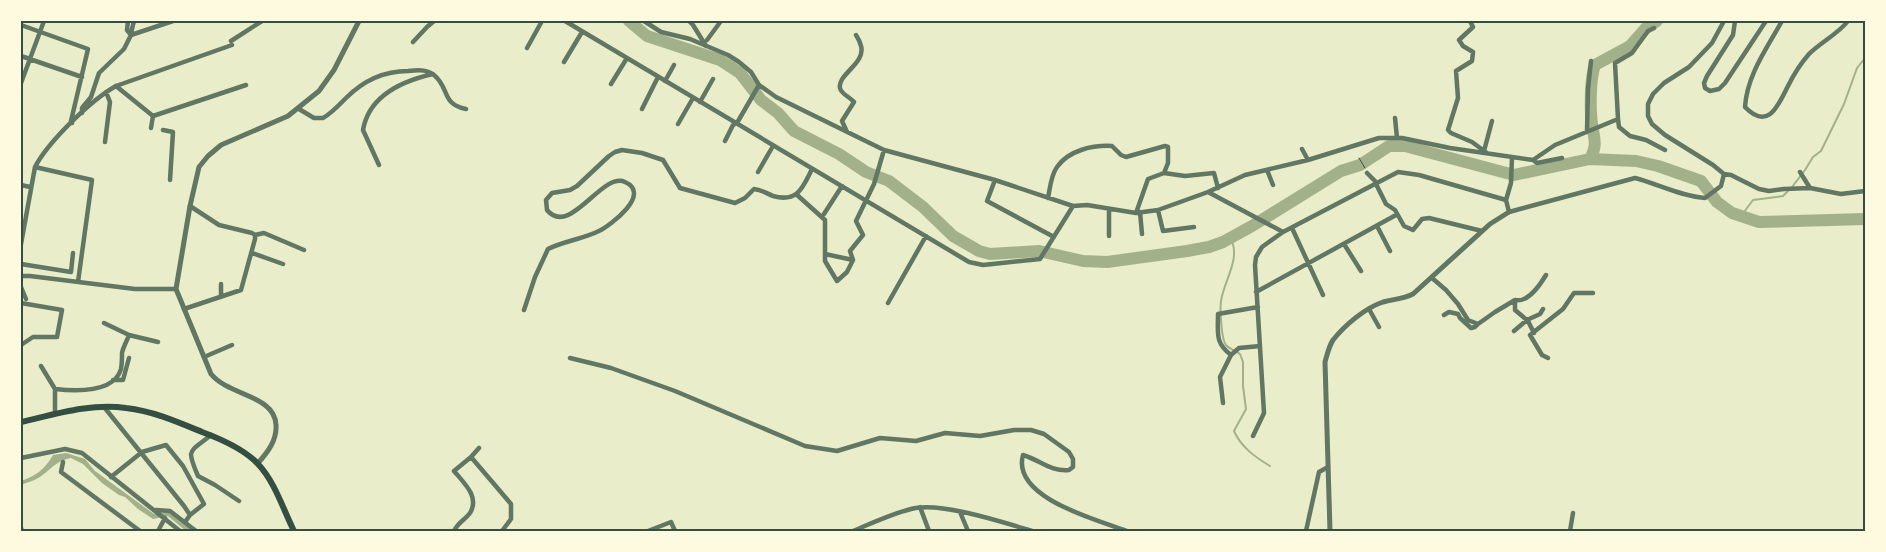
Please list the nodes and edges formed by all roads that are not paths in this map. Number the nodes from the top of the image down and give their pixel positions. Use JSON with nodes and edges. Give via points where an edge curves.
{"nodes":[{"id":1,"x":44,"y":21,"type":"edge"},
{"id":2,"x":128,"y":21,"type":"edge"},
{"id":3,"x":134,"y":21,"type":"edge"},
{"id":4,"x":173,"y":21,"type":"edge"},
{"id":5,"x":262,"y":21,"type":"edge"},
{"id":6,"x":359,"y":21,"type":"edge"},
{"id":7,"x":434,"y":21,"type":"edge"},
{"id":8,"x":542,"y":21,"type":"edge"},
{"id":9,"x":564,"y":21,"type":"edge"},
{"id":10,"x":644,"y":21,"type":"edge"},
{"id":11,"x":688,"y":21,"type":"edge"},
{"id":12,"x":721,"y":21,"type":"edge"},
{"id":13,"x":1470,"y":21,"type":"edge"},
{"id":14,"x":1724,"y":21,"type":"edge"},
{"id":15,"x":1735,"y":21,"type":"edge"},
{"id":16,"x":1766,"y":21,"type":"edge"},
{"id":17,"x":1782,"y":21,"type":"edge"},
{"id":18,"x":1848,"y":21,"type":"edge"},
{"id":19,"x":21,"y":25,"type":"edge"},
{"id":20,"x":1654,"y":28,"type":"dead end"},
{"id":21,"x":40,"y":31,"type":"junction"},
{"id":22,"x":582,"y":32,"type":"junction"},
{"id":23,"x":131,"y":34,"type":"junction"},
{"id":24,"x":856,"y":35,"type":"dead end"},
{"id":25,"x":414,"y":42,"type":"dead end"},
{"id":26,"x":708,"y":42,"type":"junction"},
{"id":27,"x":527,"y":48,"type":"dead end"},
{"id":28,"x":21,"y":56,"type":"edge"},
{"id":29,"x":627,"y":58,"type":"junction"},
{"id":30,"x":30,"y":59,"type":"junction"},
{"id":31,"x":1591,"y":61,"type":"dead end"},
{"id":32,"x":564,"y":62,"type":"dead end"},
{"id":33,"x":674,"y":66,"type":"dead end"},
{"id":34,"x":433,"y":74,"type":"junction"},
{"id":35,"x":82,"y":77,"type":"junction"},
{"id":36,"x":658,"y":77,"type":"junction"},
{"id":37,"x":713,"y":79,"type":"dead end"},
{"id":38,"x":665,"y":81,"type":"junction"},
{"id":39,"x":21,"y":83,"type":"edge"},
{"id":40,"x":611,"y":84,"type":"dead end"},
{"id":41,"x":246,"y":85,"type":"dead end"},
{"id":42,"x":116,"y":86,"type":"junction"},
{"id":43,"x":759,"y":86,"type":"junction"},
{"id":44,"x":106,"y":92,"type":"junction"},
{"id":45,"x":693,"y":98,"type":"junction"},
{"id":46,"x":700,"y":102,"type":"junction"},
{"id":47,"x":299,"y":108,"type":"junction"},
{"id":48,"x":642,"y":108,"type":"dead end"},
{"id":49,"x":466,"y":109,"type":"dead end"},
{"id":50,"x":82,"y":113,"type":"junction"},
{"id":51,"x":153,"y":116,"type":"junction"},
{"id":52,"x":1395,"y":118,"type":"dead end"},
{"id":53,"x":1618,"y":119,"type":"junction"},
{"id":54,"x":1492,"y":121,"type":"dead end"},
{"id":55,"x":72,"y":122,"type":"junction"},
{"id":56,"x":737,"y":123,"type":"junction"},
{"id":57,"x":678,"y":124,"type":"dead end"},
{"id":58,"x":151,"y":128,"type":"dead end"},
{"id":59,"x":163,"y":130,"type":"dead end"},
{"id":60,"x":1588,"y":131,"type":"junction"},
{"id":61,"x":847,"y":132,"type":"junction"},
{"id":62,"x":1397,"y":138,"type":"junction"},
{"id":63,"x":725,"y":141,"type":"dead end"},
{"id":64,"x":105,"y":142,"type":"dead end"},
{"id":65,"x":773,"y":146,"type":"junction"},
{"id":66,"x":884,"y":150,"type":"junction"},
{"id":67,"x":1302,"y":150,"type":"dead end"},
{"id":68,"x":1665,"y":150,"type":"dead end"},
{"id":69,"x":1486,"y":152,"type":"junction"},
{"id":70,"x":1512,"y":157,"type":"junction"},
{"id":71,"x":1562,"y":158,"type":"dead end"},
{"id":72,"x":1308,"y":160,"type":"junction"},
{"id":73,"x":1533,"y":160,"type":"junction"},
{"id":74,"x":379,"y":165,"type":"dead end"},
{"id":75,"x":35,"y":167,"type":"junction"},
{"id":76,"x":812,"y":169,"type":"junction"},
{"id":77,"x":1267,"y":170,"type":"junction"},
{"id":78,"x":758,"y":172,"type":"dead end"},
{"id":79,"x":1800,"y":172,"type":"dead end"},
{"id":80,"x":1164,"y":173,"type":"junction"},
{"id":81,"x":1367,"y":173,"type":"road end"},
{"id":82,"x":1724,"y":174,"type":"junction"},
{"id":83,"x":170,"y":180,"type":"dead end"},
{"id":84,"x":995,"y":180,"type":"junction"},
{"id":85,"x":1376,"y":183,"type":"junction"},
{"id":86,"x":21,"y":184,"type":"edge"},
{"id":87,"x":1273,"y":185,"type":"dead end"},
{"id":88,"x":842,"y":186,"type":"junction"},
{"id":89,"x":30,"y":187,"type":"junction"},
{"id":90,"x":1218,"y":188,"type":"junction"},
{"id":91,"x":1810,"y":188,"type":"junction"},
{"id":92,"x":1865,"y":191,"type":"edge"},
{"id":93,"x":1208,"y":192,"type":"junction"},
{"id":94,"x":796,"y":194,"type":"junction"},
{"id":95,"x":1048,"y":198,"type":"junction"},
{"id":96,"x":867,"y":200,"type":"junction"},
{"id":97,"x":1506,"y":200,"type":"junction"},
{"id":98,"x":190,"y":206,"type":"junction"},
{"id":99,"x":1073,"y":206,"type":"junction"},
{"id":100,"x":1109,"y":209,"type":"junction"},
{"id":101,"x":1158,"y":210,"type":"junction"},
{"id":102,"x":1138,"y":212,"type":"junction"},
{"id":103,"x":1510,"y":212,"type":"junction"},
{"id":104,"x":824,"y":214,"type":"dead end"},
{"id":105,"x":1396,"y":215,"type":"junction"},
{"id":106,"x":23,"y":218,"type":"edge"},
{"id":107,"x":1376,"y":226,"type":"junction"},
{"id":108,"x":1194,"y":227,"type":"dead end"},
{"id":109,"x":1292,"y":228,"type":"junction"},
{"id":110,"x":1482,"y":231,"type":"junction"},
{"id":111,"x":1283,"y":232,"type":"junction"},
{"id":112,"x":1142,"y":234,"type":"dead end"},
{"id":113,"x":255,"y":235,"type":"junction"},
{"id":114,"x":926,"y":236,"type":"junction"},
{"id":115,"x":1109,"y":236,"type":"dead end"},
{"id":116,"x":1054,"y":237,"type":"junction"},
{"id":117,"x":21,"y":244,"type":"edge"},
{"id":118,"x":1344,"y":244,"type":"junction"},
{"id":119,"x":304,"y":250,"type":"dead end"},
{"id":120,"x":1390,"y":251,"type":"dead end"},
{"id":121,"x":73,"y":253,"type":"dead end"},
{"id":122,"x":252,"y":253,"type":"junction"},
{"id":123,"x":825,"y":254,"type":"junction"},
{"id":124,"x":853,"y":260,"type":"junction"},
{"id":125,"x":1308,"y":263,"type":"junction"},
{"id":126,"x":21,"y":264,"type":"edge"},
{"id":127,"x":283,"y":264,"type":"dead end"},
{"id":128,"x":1361,"y":271,"type":"dead end"},
{"id":129,"x":1546,"y":275,"type":"dead end"},
{"id":130,"x":21,"y":276,"type":"edge"},
{"id":131,"x":1432,"y":278,"type":"junction"},
{"id":132,"x":78,"y":282,"type":"junction"},
{"id":133,"x":221,"y":284,"type":"dead end"},
{"id":134,"x":21,"y":287,"type":"edge"},
{"id":135,"x":176,"y":289,"type":"junction"},
{"id":136,"x":1256,"y":292,"type":"junction"},
{"id":137,"x":1593,"y":293,"type":"dead end"},
{"id":138,"x":1323,"y":295,"type":"dead end"},
{"id":139,"x":221,"y":297,"type":"junction"},
{"id":140,"x":26,"y":298,"type":"dead end"},
{"id":141,"x":1515,"y":300,"type":"junction"},
{"id":142,"x":21,"y":303,"type":"edge"},
{"id":143,"x":888,"y":303,"type":"dead end"},
{"id":144,"x":1258,"y":307,"type":"junction"},
{"id":145,"x":184,"y":309,"type":"junction"},
{"id":146,"x":1369,"y":309,"type":"junction"},
{"id":147,"x":1543,"y":309,"type":"dead end"},
{"id":148,"x":524,"y":310,"type":"dead end"},
{"id":149,"x":1444,"y":315,"type":"dead end"},
{"id":150,"x":1527,"y":320,"type":"junction"},
{"id":151,"x":104,"y":323,"type":"dead end"},
{"id":152,"x":1478,"y":324,"type":"junction"},
{"id":153,"x":1379,"y":327,"type":"dead end"},
{"id":154,"x":1514,"y":331,"type":"dead end"},
{"id":155,"x":1534,"y":332,"type":"junction"},
{"id":156,"x":129,"y":335,"type":"junction"},
{"id":157,"x":158,"y":342,"type":"dead end"},
{"id":158,"x":232,"y":344,"type":"dead end"},
{"id":159,"x":21,"y":345,"type":"edge"},
{"id":160,"x":1260,"y":346,"type":"junction"},
{"id":161,"x":1232,"y":353,"type":"junction"},
{"id":162,"x":204,"y":357,"type":"junction"},
{"id":163,"x":129,"y":358,"type":"dead end"},
{"id":164,"x":570,"y":358,"type":"dead end"},
{"id":165,"x":1548,"y":358,"type":"dead end"},
{"id":166,"x":41,"y":366,"type":"dead end"},
{"id":167,"x":113,"y":380,"type":"junction"},
{"id":168,"x":55,"y":388,"type":"junction"},
{"id":169,"x":1223,"y":403,"type":"dead end"},
{"id":170,"x":104,"y":407,"type":"junction"},
{"id":171,"x":55,"y":414,"type":"junction"},
{"id":172,"x":21,"y":422,"type":"edge"},
{"id":173,"x":211,"y":435,"type":"junction"},
{"id":174,"x":1253,"y":436,"type":"dead end"},
{"id":175,"x":479,"y":448,"type":"dead end"},
{"id":176,"x":142,"y":452,"type":"junction"},
{"id":177,"x":471,"y":457,"type":"junction"},
{"id":178,"x":21,"y":458,"type":"edge"},
{"id":179,"x":63,"y":462,"type":"dead end"},
{"id":180,"x":258,"y":463,"type":"junction"},
{"id":181,"x":1328,"y":467,"type":"junction"},
{"id":182,"x":111,"y":477,"type":"junction"},
{"id":183,"x":239,"y":501,"type":"dead end"},
{"id":184,"x":920,"y":507,"type":"junction"},
{"id":185,"x":156,"y":511,"type":"junction"},
{"id":186,"x":960,"y":512,"type":"junction"},
{"id":187,"x":1573,"y":513,"type":"dead end"},
{"id":188,"x":190,"y":515,"type":"junction"},
{"id":189,"x":165,"y":518,"type":"junction"},
{"id":190,"x":185,"y":522,"type":"junction"},
{"id":191,"x":140,"y":531,"type":"edge"},
{"id":192,"x":158,"y":531,"type":"edge"},
{"id":193,"x":180,"y":531,"type":"edge"},
{"id":194,"x":196,"y":531,"type":"edge"},
{"id":195,"x":294,"y":531,"type":"edge"},
{"id":196,"x":454,"y":531,"type":"edge"},
{"id":197,"x":502,"y":531,"type":"edge"},
{"id":198,"x":648,"y":531,"type":"edge"},
{"id":199,"x":674,"y":531,"type":"edge"},
{"id":200,"x":853,"y":531,"type":"edge"},
{"id":201,"x":929,"y":531,"type":"edge"},
{"id":202,"x":968,"y":531,"type":"edge"},
{"id":203,"x":1032,"y":531,"type":"edge"},
{"id":204,"x":1127,"y":531,"type":"edge"},
{"id":205,"x":1306,"y":531,"type":"edge"},
{"id":206,"x":1330,"y":531,"type":"edge"},
{"id":207,"x":1570,"y":531,"type":"edge"}],
"edges":[{"from":1,"to":21,"type":"street"},
{"from":2,"to":23,"type":"street","via":[[127,30]]},
{"from":3,"to":23,"type":"street"},
{"from":4,"to":23,"type":"street"},
{"from":5,"to":42,"type":"street","via":[[232,43]]},
{"from":6,"to":47,"type":"street","via":[[334,70],[319,91]]},
{"from":7,"to":25,"type":"street"},
{"from":8,"to":27,"type":"street"},
{"from":9,"to":22,"type":"street"},
{"from":10,"to":26,"type":"street","via":[[661,32]]},
{"from":11,"to":26,"type":"street"},
{"from":12,"to":26,"type":"street"},
{"from":13,"to":69,"type":"street","via":[[1473,27],[1459,40],[1474,55],[1472,61],[1456,71],[1458,98],[1448,130]]},
{"from":14,"to":82,"type":"street","via":[[1712,43],[1689,67],[1653,94],[1648,104],[1648,116],[1657,130]]},
{"from":15,"to":16,"type":"street","via":[[1733,35],[1704,83],[1710,91],[1725,83]]},
{"from":17,"to":18,"type":"street","via":[[1747,90],[1745,107],[1756,116],[1764,117],[1775,110],[1808,55]]},
{"from":19,"to":21,"type":"street"},
{"from":20,"to":53,"type":"street","via":[[1648,31],[1632,53],[1615,63]]},
{"from":21,"to":30,"type":"street"},
{"from":21,"to":35,"type":"street","via":[[88,49]]},
{"from":22,"to":29,"type":"street"},
{"from":22,"to":32,"type":"street"},
{"from":23,"to":50,"type":"street","via":[[124,49],[99,73]]},
{"from":24,"to":61,"type":"street","via":[[861,54],[840,82],[842,92],[854,102],[842,121]]},
{"from":26,"to":43,"type":"street","via":[[739,62]]},
{"from":28,"to":30,"type":"street"},
{"from":29,"to":36,"type":"street"},
{"from":29,"to":40,"type":"street"},
{"from":30,"to":35,"type":"street"},
{"from":30,"to":39,"type":"street"},
{"from":31,"to":60,"type":"street"},
{"from":33,"to":38,"type":"street"},
{"from":34,"to":47,"type":"street","via":[[418,70],[384,74],[356,89],[323,118],[314,118]]},
{"from":34,"to":49,"type":"street","via":[[440,81],[448,100]]},
{"from":34,"to":74,"type":"street","via":[[390,90],[374,103],[364,130]]},
{"from":35,"to":55,"type":"street"},
{"from":36,"to":38,"type":"street"},
{"from":36,"to":48,"type":"street"},
{"from":37,"to":46,"type":"street"},
{"from":38,"to":45,"type":"street"},
{"from":41,"to":51,"type":"street"},
{"from":42,"to":44,"type":"street"},
{"from":42,"to":51,"type":"street"},
{"from":43,"to":56,"type":"street"},
{"from":43,"to":61,"type":"street"},
{"from":44,"to":50,"type":"street"},
{"from":44,"to":64,"type":"street","via":[[110,102]]},
{"from":45,"to":46,"type":"street"},
{"from":45,"to":57,"type":"street"},
{"from":46,"to":56,"type":"street"},
{"from":47,"to":98,"type":"street","via":[[288,116],[221,145],[208,156],[200,167]]},
{"from":50,"to":55,"type":"street"},
{"from":51,"to":58,"type":"street"},
{"from":52,"to":62,"type":"street"},
{"from":53,"to":60,"type":"street"},
{"from":53,"to":68,"type":"street","via":[[1619,127],[1630,136]]},
{"from":54,"to":69,"type":"street"},
{"from":55,"to":75,"type":"street"},
{"from":56,"to":63,"type":"street"},
{"from":56,"to":65,"type":"street"},
{"from":59,"to":83,"type":"street","via":[[173,132]]},
{"from":60,"to":73,"type":"street","via":[[1555,145]]},
{"from":61,"to":66,"type":"street"},
{"from":62,"to":69,"type":"street"},
{"from":62,"to":72,"type":"street","via":[[1380,138]]},
{"from":65,"to":76,"type":"street"},
{"from":65,"to":78,"type":"street"},
{"from":66,"to":84,"type":"street"},
{"from":66,"to":96,"type":"street"},
{"from":67,"to":72,"type":"street"},
{"from":69,"to":70,"type":"street"},
{"from":70,"to":73,"type":"street"},
{"from":70,"to":97,"type":"street","via":[[1511,183]]},
{"from":71,"to":73,"type":"street"},
{"from":72,"to":77,"type":"street"},
{"from":75,"to":89,"type":"street"},
{"from":75,"to":132,"type":"street","via":[[92,180]]},
{"from":76,"to":88,"type":"street"},
{"from":76,"to":94,"type":"street","via":[[801,192]]},
{"from":77,"to":87,"type":"street"},
{"from":77,"to":90,"type":"street","via":[[1245,175]]},
{"from":79,"to":91,"type":"street"},
{"from":80,"to":90,"type":"street","via":[[1185,176],[1214,173]]},
{"from":80,"to":95,"type":"street","via":[[1168,147],[1126,157],[1112,146],[1093,146],[1069,156],[1057,167]]},
{"from":80,"to":102,"type":"street","via":[[1148,179]]},
{"from":81,"to":85,"type":"street"},
{"from":82,"to":91,"type":"street","via":[[1769,192],[1784,188]]},
{"from":82,"to":103,"type":"street","via":[[1721,186],[1705,198],[1690,197],[1635,178]]},
{"from":84,"to":95,"type":"street"},
{"from":84,"to":116,"type":"street","via":[[987,201]]},
{"from":85,"to":97,"type":"street","via":[[1405,172]]},
{"from":85,"to":105,"type":"street","via":[[1386,204],[1395,210]]},
{"from":85,"to":109,"type":"street"},
{"from":86,"to":89,"type":"street"},
{"from":88,"to":96,"type":"street"},
{"from":88,"to":104,"type":"street"},
{"from":89,"to":106,"type":"street"},
{"from":90,"to":93,"type":"street"},
{"from":91,"to":92,"type":"street","via":[[1841,194]]},
{"from":93,"to":101,"type":"street"},
{"from":93,"to":111,"type":"street"},
{"from":94,"to":123,"type":"street","via":[[825,220]]},
{"from":94,"to":148,"type":"street","via":[[773,196],[764,190],[754,189],[735,203],[723,201],[680,188],[659,157],[634,151],[615,152],[577,186],[552,193],[546,200],[547,210],[555,216],[564,217],[610,184],[620,181],[633,190],[632,203],[599,231],[548,249]]},
{"from":95,"to":99,"type":"street"},
{"from":96,"to":114,"type":"street"},
{"from":96,"to":124,"type":"street","via":[[856,221],[863,235],[850,251]]},
{"from":97,"to":103,"type":"street"},
{"from":98,"to":113,"type":"street","via":[[219,225]]},
{"from":98,"to":135,"type":"street"},
{"from":99,"to":100,"type":"street"},
{"from":99,"to":116,"type":"street"},
{"from":100,"to":102,"type":"street"},
{"from":100,"to":115,"type":"street"},
{"from":101,"to":102,"type":"street"},
{"from":101,"to":108,"type":"street","via":[[1164,232]]},
{"from":102,"to":112,"type":"street"},
{"from":103,"to":110,"type":"street"},
{"from":105,"to":107,"type":"street"},
{"from":105,"to":110,"type":"street","via":[[1404,226],[1413,230],[1422,219],[1429,218]]},
{"from":106,"to":117,"type":"street"},
{"from":107,"to":118,"type":"street"},
{"from":107,"to":120,"type":"street"},
{"from":109,"to":111,"type":"street"},
{"from":109,"to":125,"type":"street"},
{"from":110,"to":131,"type":"street"},
{"from":111,"to":136,"type":"street","via":[[1262,247],[1256,257]]},
{"from":113,"to":119,"type":"street","via":[[264,233]]},
{"from":113,"to":122,"type":"street"},
{"from":114,"to":116,"type":"street","via":[[969,262],[983,265],[1040,258]]},
{"from":114,"to":143,"type":"street"},
{"from":118,"to":125,"type":"street"},
{"from":118,"to":128,"type":"street"},
{"from":121,"to":126,"type":"street","via":[[71,272]]},
{"from":122,"to":127,"type":"street"},
{"from":122,"to":139,"type":"street","via":[[241,290]]},
{"from":123,"to":124,"type":"street"},
{"from":123,"to":124,"type":"street","via":[[825,261],[837,281]]},
{"from":125,"to":136,"type":"street"},
{"from":125,"to":138,"type":"street"},
{"from":129,"to":141,"type":"street","via":[[1529,296],[1521,301]]},
{"from":130,"to":132,"type":"street"},
{"from":131,"to":146,"type":"street","via":[[1404,299],[1384,302]]},
{"from":131,"to":152,"type":"street","via":[[1446,290],[1468,320]]},
{"from":132,"to":135,"type":"street","via":[[135,289]]},
{"from":133,"to":139,"type":"street"},
{"from":134,"to":140,"type":"street"},
{"from":135,"to":145,"type":"street"},
{"from":136,"to":144,"type":"street"},
{"from":137,"to":155,"type":"street","via":[[1574,293],[1563,309]]},
{"from":139,"to":145,"type":"street"},
{"from":141,"to":150,"type":"street","via":[[1515,310]]},
{"from":141,"to":152,"type":"street"},
{"from":142,"to":159,"type":"street","via":[[62,310],[57,337],[33,337]]},
{"from":144,"to":160,"type":"street"},
{"from":144,"to":161,"type":"street","via":[[1218,314],[1219,343]]},
{"from":145,"to":162,"type":"street"},
{"from":146,"to":153,"type":"street"},
{"from":146,"to":181,"type":"street","via":[[1333,341],[1325,362]]},
{"from":147,"to":150,"type":"street"},
{"from":149,"to":152,"type":"street","via":[[1449,312],[1458,314],[1471,328]]},
{"from":150,"to":154,"type":"street"},
{"from":150,"to":155,"type":"street"},
{"from":151,"to":156,"type":"street"},
{"from":155,"to":165,"type":"street","via":[[1530,335],[1542,355]]},
{"from":156,"to":157,"type":"street"},
{"from":156,"to":167,"type":"street","via":[[122,352],[121,369]]},
{"from":158,"to":162,"type":"street"},
{"from":160,"to":161,"type":"street","via":[[1239,348]]},
{"from":160,"to":174,"type":"street","via":[[1264,413]]},
{"from":161,"to":169,"type":"street","via":[[1220,377]]},
{"from":162,"to":180,"type":"street","via":[[217,381],[263,403],[274,413],[277,427],[274,441]]},
{"from":163,"to":167,"type":"street","via":[[123,380]]},
{"from":164,"to":204,"type":"street","via":[[611,368],[675,391],[805,446],[837,451],[880,438],[916,441],[945,433],[980,436],[1014,430],[1044,434],[1069,452],[1073,466],[1070,470],[1059,471],[1023,455],[1021,462],[1026,478],[1043,496]]},
{"from":166,"to":168,"type":"street"},
{"from":167,"to":168,"type":"street","via":[[88,390]]},
{"from":168,"to":171,"type":"street"},
{"from":170,"to":171,"type":"main road"},
{"from":170,"to":173,"type":"main road","via":[[143,410]]},
{"from":170,"to":176,"type":"street"},
{"from":171,"to":172,"type":"main road"},
{"from":173,"to":180,"type":"main road"},
{"from":173,"to":183,"type":"street","via":[[190,451],[189,456],[198,476]]},
{"from":175,"to":177,"type":"street"},
{"from":176,"to":182,"type":"street"},
{"from":176,"to":188,"type":"street"},
{"from":176,"to":188,"type":"street","via":[[166,445],[204,504]]},
{"from":177,"to":196,"type":"street","via":[[454,472],[472,493],[473,501],[470,513]]},
{"from":177,"to":197,"type":"street","via":[[511,504],[511,519]]},
{"from":178,"to":182,"type":"street","via":[[62,450],[76,451]]},
{"from":179,"to":191,"type":"street","via":[[61,472]]},
{"from":180,"to":195,"type":"main road","via":[[271,480]]},
{"from":181,"to":205,"type":"street","via":[[1319,472]]},
{"from":181,"to":206,"type":"street"},
{"from":182,"to":185,"type":"street"},
{"from":184,"to":186,"type":"street"},
{"from":184,"to":200,"type":"street"},
{"from":184,"to":201,"type":"street"},
{"from":185,"to":189,"type":"street"},
{"from":185,"to":190,"type":"street","via":[[170,511]]},
{"from":186,"to":202,"type":"street"},
{"from":186,"to":203,"type":"street"},
{"from":187,"to":207,"type":"street"},
{"from":188,"to":190,"type":"street"},
{"from":189,"to":192,"type":"street"},
{"from":189,"to":193,"type":"street"},
{"from":190,"to":194,"type":"street"},
{"from":198,"to":199,"type":"street","via":[[671,522]]}]}
